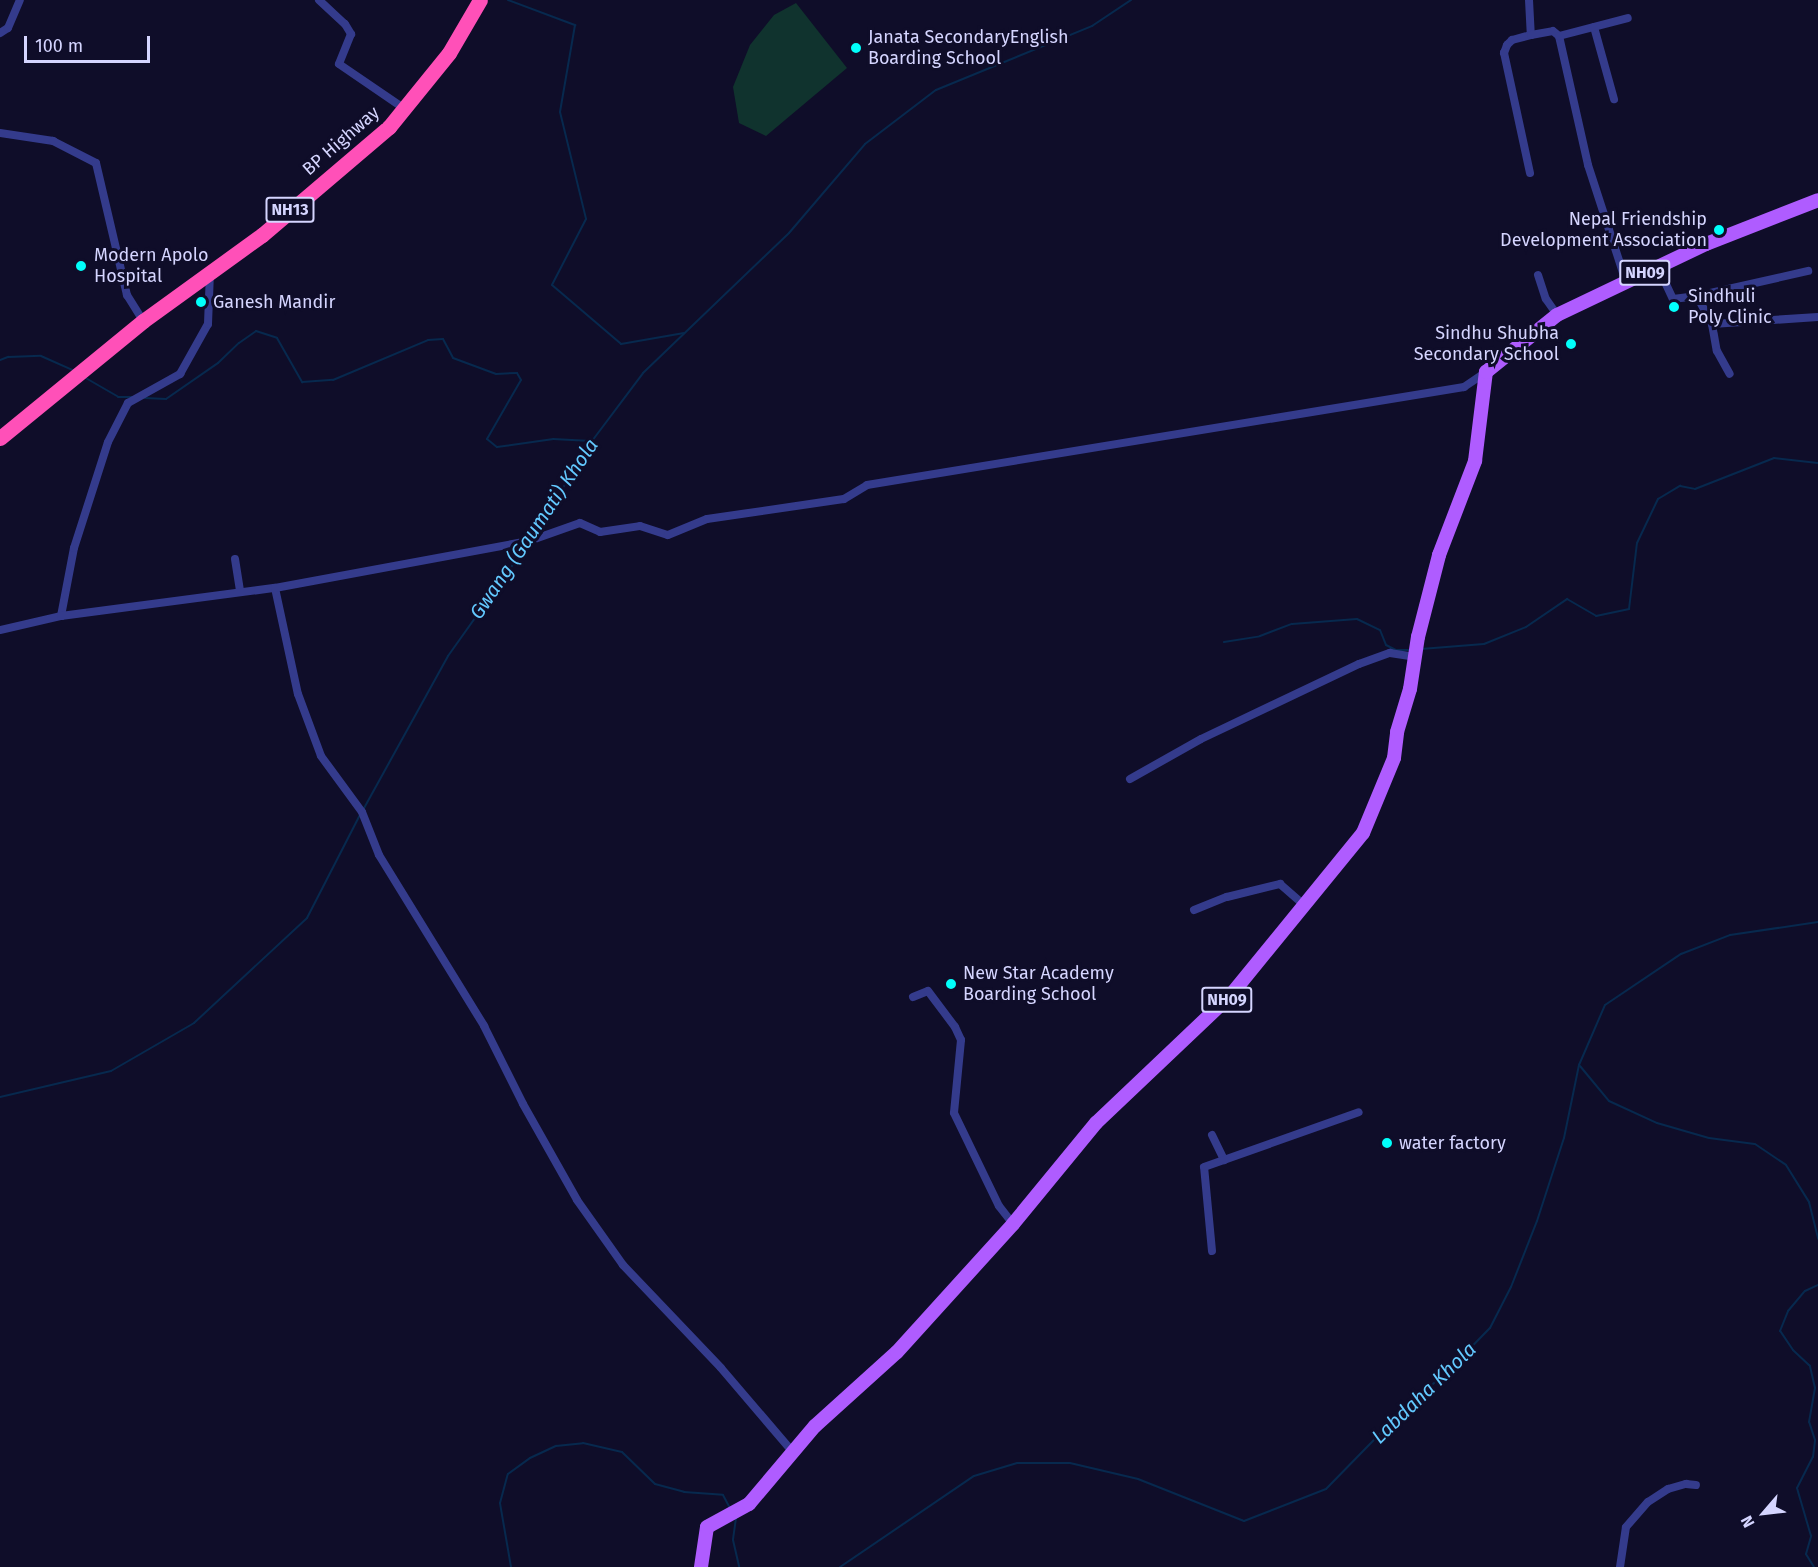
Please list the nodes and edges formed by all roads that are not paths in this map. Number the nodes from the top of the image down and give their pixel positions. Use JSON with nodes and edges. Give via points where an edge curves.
{"nodes":[{"id":1,"x":20,"y":0,"type":"edge"},
{"id":2,"x":320,"y":0,"type":"edge"},
{"id":3,"x":480,"y":0,"type":"edge"},
{"id":4,"x":1529,"y":0,"type":"edge"},
{"id":5,"x":1628,"y":18,"type":"dead end"},
{"id":6,"x":1594,"y":27,"type":"junction"},
{"id":7,"x":0,"y":33,"type":"edge"},
{"id":8,"x":1530,"y":35,"type":"junction"},
{"id":9,"x":1559,"y":36,"type":"junction"},
{"id":10,"x":1614,"y":99,"type":"dead end"},
{"id":11,"x":405,"y":109,"type":"junction"},
{"id":12,"x":0,"y":133,"type":"edge"},
{"id":13,"x":1530,"y":173,"type":"dead end"},
{"id":14,"x":1818,"y":200,"type":"edge"},
{"id":15,"x":1658,"y":267,"type":"junction"},
{"id":16,"x":1808,"y":271,"type":"dead end"},
{"id":17,"x":210,"y":273,"type":"junction"},
{"id":18,"x":1538,"y":275,"type":"dead end"},
{"id":19,"x":1626,"y":282,"type":"junction"},
{"id":20,"x":1697,"y":296,"type":"junction"},
{"id":21,"x":1557,"y":315,"type":"junction"},
{"id":22,"x":1818,"y":317,"type":"edge"},
{"id":23,"x":143,"y":321,"type":"junction"},
{"id":24,"x":1712,"y":324,"type":"junction"},
{"id":25,"x":1486,"y":372,"type":"junction"},
{"id":26,"x":1730,"y":374,"type":"dead end"},
{"id":27,"x":0,"y":438,"type":"edge"},
{"id":28,"x":235,"y":559,"type":"dead end"},
{"id":29,"x":274,"y":588,"type":"junction"},
{"id":30,"x":240,"y":592,"type":"junction"},
{"id":31,"x":61,"y":616,"type":"junction"},
{"id":32,"x":0,"y":630,"type":"edge"},
{"id":33,"x":1415,"y":657,"type":"junction"},
{"id":34,"x":1130,"y":779,"type":"dead end"},
{"id":35,"x":1305,"y":906,"type":"junction"},
{"id":36,"x":1194,"y":910,"type":"dead end"},
{"id":37,"x":913,"y":996,"type":"dead end"},
{"id":38,"x":1359,"y":1112,"type":"dead end"},
{"id":39,"x":1212,"y":1136,"type":"dead end"},
{"id":40,"x":1224,"y":1160,"type":"junction"},
{"id":41,"x":1013,"y":1224,"type":"junction"},
{"id":42,"x":1212,"y":1251,"type":"dead end"},
{"id":43,"x":792,"y":1451,"type":"junction"},
{"id":44,"x":1696,"y":1485,"type":"dead end"},
{"id":45,"x":701,"y":1567,"type":"edge"},
{"id":46,"x":1620,"y":1567,"type":"edge"}],
"edges":[{"from":1,"to":7,"type":"street","via":[[8,28]]},
{"from":2,"to":11,"type":"street","via":[[351,34],[339,64]]},
{"from":3,"to":11,"type":"highway","name":"BP Highway","number":"NH13","via":[[448,53]]},
{"from":4,"to":8,"type":"street"},
{"from":5,"to":6,"type":"street"},
{"from":6,"to":9,"type":"street"},
{"from":6,"to":10,"type":"street"},
{"from":8,"to":9,"type":"street","via":[[1553,30]]},
{"from":8,"to":13,"type":"street","via":[[1512,40],[1504,53]]},
{"from":9,"to":19,"type":"street","via":[[1588,165]]},
{"from":11,"to":17,"type":"highway","name":"BP Highway","number":"NH13","via":[[262,235]]},
{"from":12,"to":23,"type":"street","via":[[52,141],[96,163],[127,295]]},
{"from":14,"to":15,"type":"main road","number":"NH09"},
{"from":15,"to":19,"type":"main road","number":"NH09"},
{"from":15,"to":20,"type":"street","via":[[1673,299]]},
{"from":16,"to":20,"type":"street"},
{"from":17,"to":23,"type":"highway","name":"BP Highway","number":"NH13"},
{"from":17,"to":31,"type":"street","via":[[208,324],[180,374],[128,403],[108,442],[74,548]]},
{"from":18,"to":21,"type":"street","via":[[1546,299]]},
{"from":19,"to":21,"type":"main road","number":"NH09"},
{"from":20,"to":24,"type":"street"},
{"from":21,"to":25,"type":"main road","number":"NH09"},
{"from":22,"to":24,"type":"street"},
{"from":23,"to":27,"type":"highway","name":"BP Highway","number":"NH13"},
{"from":24,"to":26,"type":"street","via":[[1717,351]]},
{"from":25,"to":29,"type":"street","via":[[1464,387],[867,485],[844,499],[707,519],[668,535],[640,526],[600,532],[580,523],[529,542]]},
{"from":25,"to":33,"type":"main road","number":"NH09","via":[[1474,461],[1439,555]]},
{"from":28,"to":30,"type":"street"},
{"from":29,"to":30,"type":"street"},
{"from":29,"to":43,"type":"street","via":[[298,694],[321,756],[362,812],[379,855],[484,1026],[577,1200],[622,1265],[721,1368]]},
{"from":30,"to":31,"type":"street"},
{"from":31,"to":32,"type":"street"},
{"from":33,"to":34,"type":"street","via":[[1390,653],[1359,664],[1201,739]]},
{"from":33,"to":35,"type":"main road","number":"NH09","via":[[1394,758],[1379,800],[1363,833]]},
{"from":35,"to":36,"type":"street","via":[[1280,884]]},
{"from":35,"to":41,"type":"main road","number":"NH09","via":[[1230,996],[1096,1123]]},
{"from":37,"to":41,"type":"street","via":[[928,991],[961,1040],[954,1113],[999,1206]]},
{"from":38,"to":40,"type":"street"},
{"from":39,"to":40,"type":"street"},
{"from":40,"to":42,"type":"street","via":[[1204,1167]]},
{"from":41,"to":43,"type":"main road","number":"NH09","via":[[897,1352]]},
{"from":43,"to":45,"type":"main road","number":"NH09","via":[[749,1504],[707,1527]]},
{"from":44,"to":46,"type":"street","via":[[1668,1489],[1644,1507],[1626,1527]]}]}
